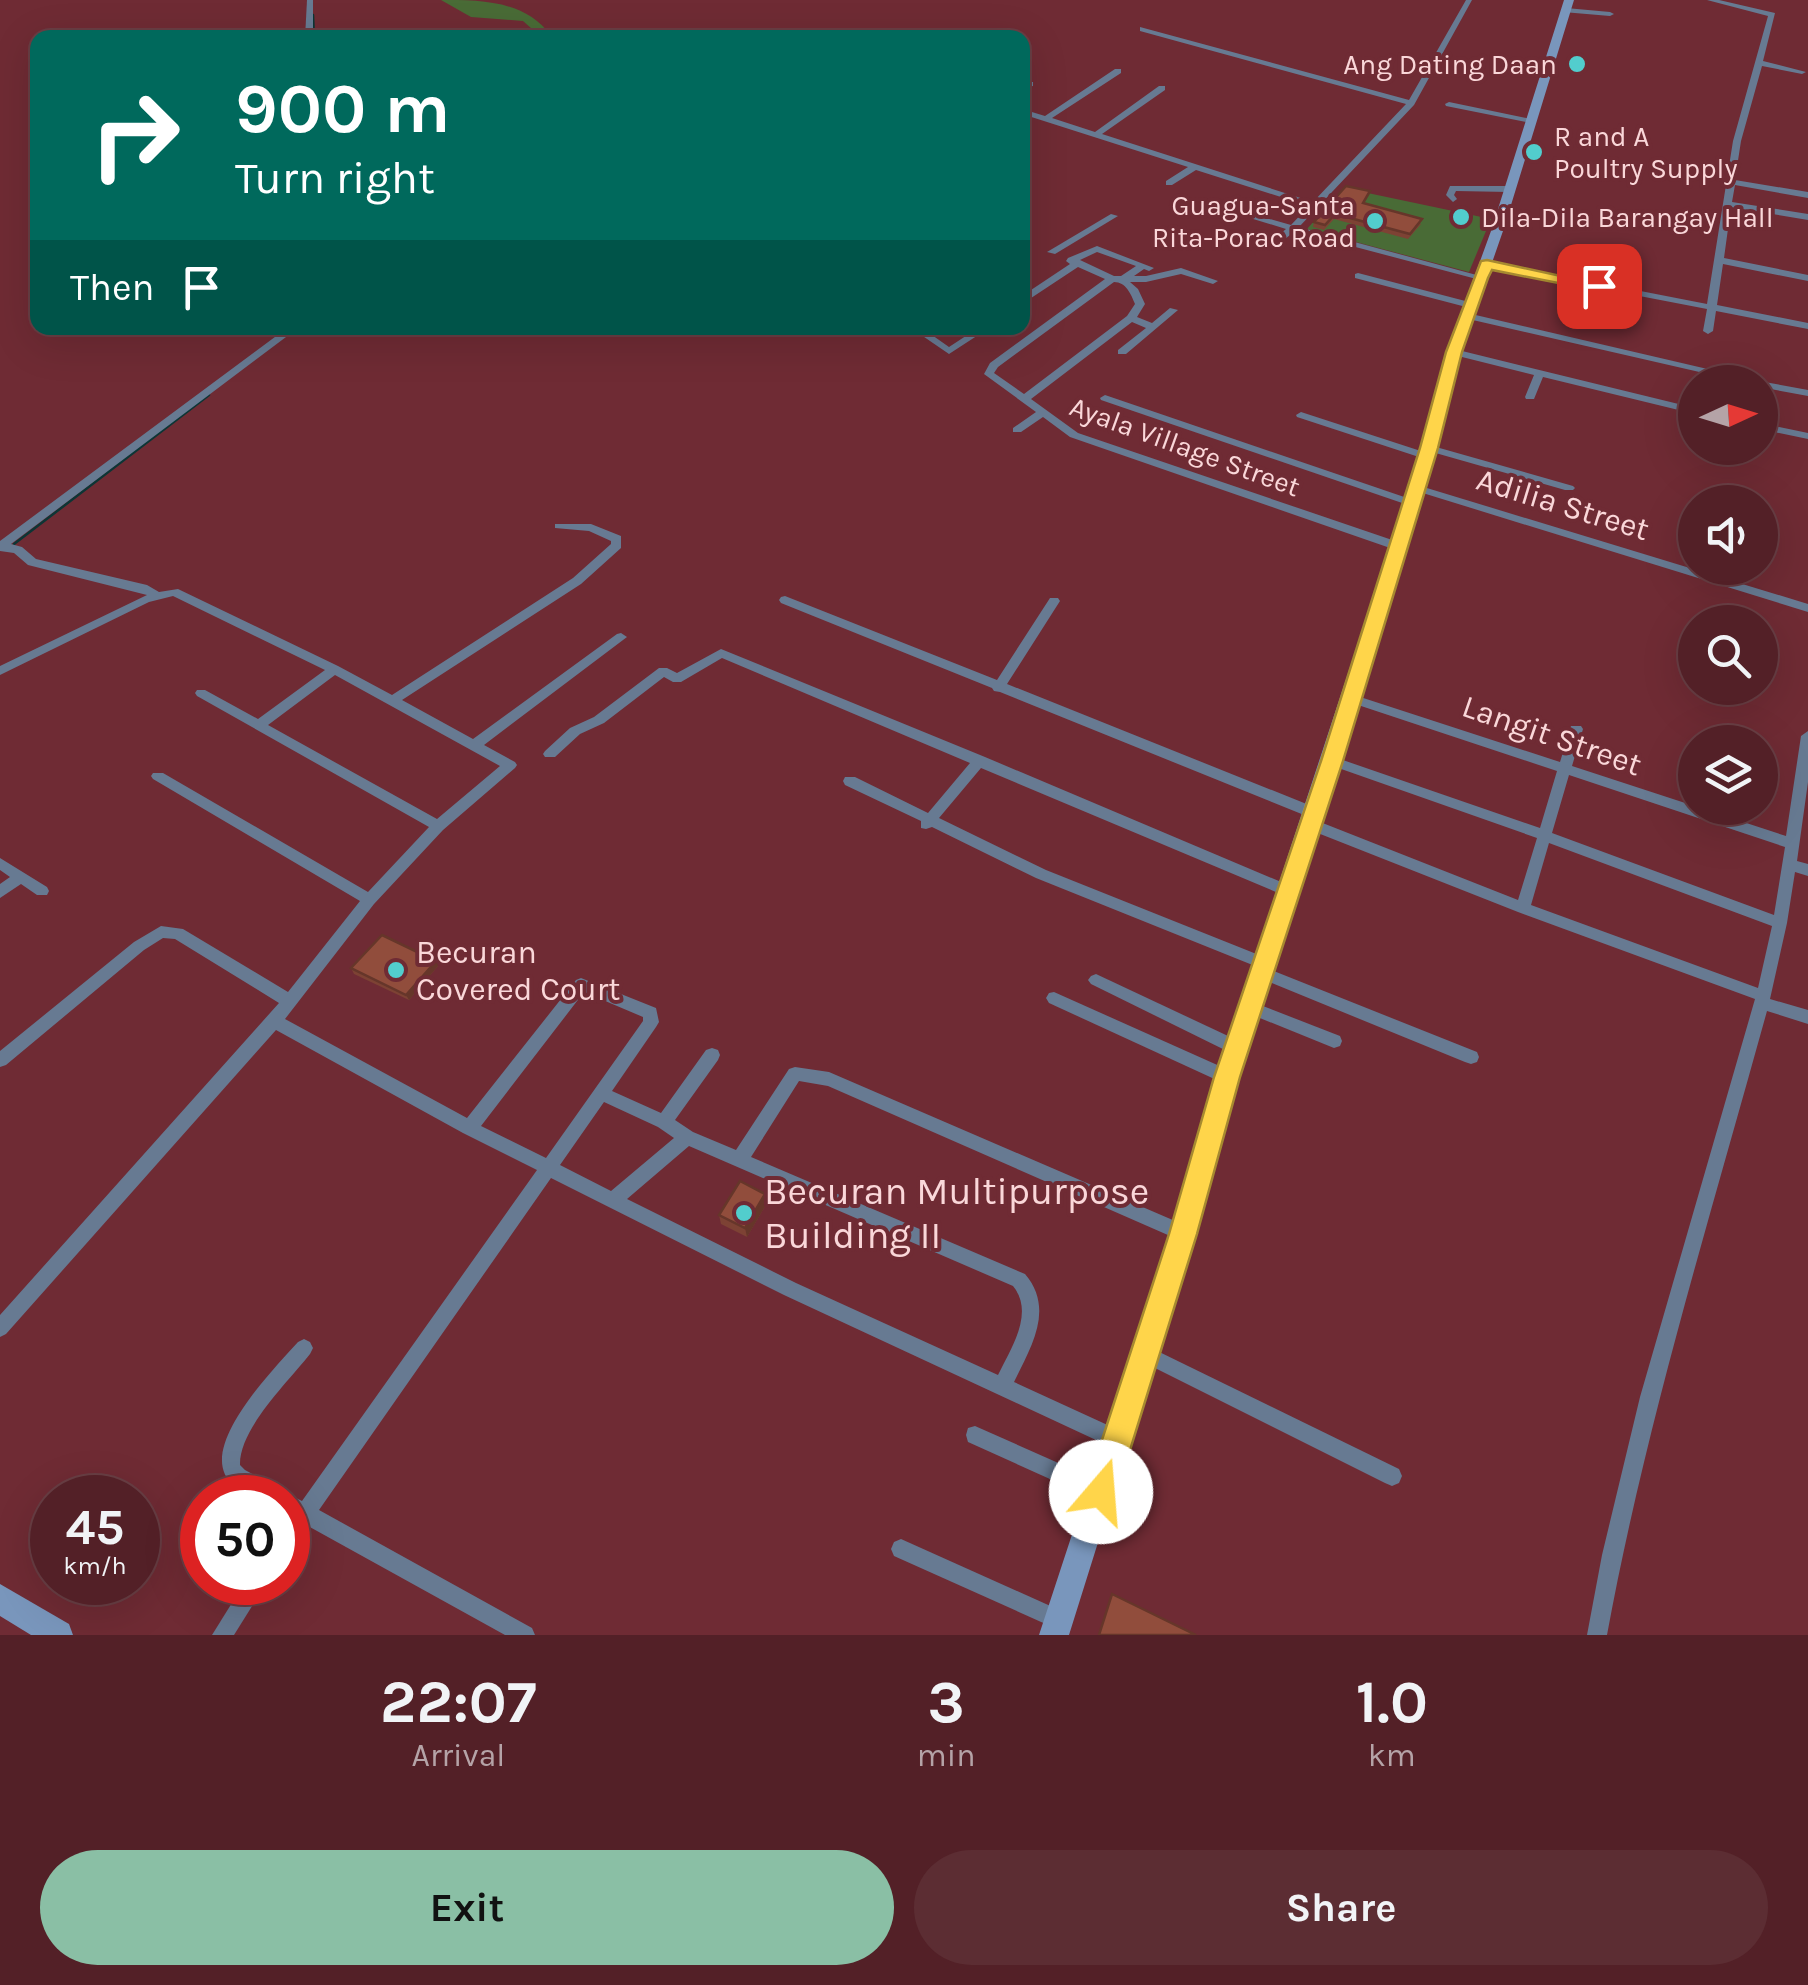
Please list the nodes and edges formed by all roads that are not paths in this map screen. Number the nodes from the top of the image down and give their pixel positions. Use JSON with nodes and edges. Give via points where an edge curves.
{"nodes":[{"id":1,"x":310,"y":0,"type":"edge"},
{"id":2,"x":1470,"y":0,"type":"edge"},
{"id":3,"x":1710,"y":0,"type":"edge"},
{"id":4,"x":1744,"y":3,"type":"edge"},
{"id":5,"x":1568,"y":5,"type":"edge"},
{"id":6,"x":1610,"y":14,"type":"dead end"},
{"id":7,"x":1143,"y":29,"type":"dead end"},
{"id":8,"x":309,"y":30,"type":"edge"},
{"id":9,"x":1760,"y":63,"type":"junction"},
{"id":10,"x":1118,"y":71,"type":"dead end"},
{"id":11,"x":1802,"y":72,"type":"dead end"},
{"id":12,"x":1162,"y":88,"type":"dead end"},
{"id":13,"x":1352,"y":88,"type":"junction"},
{"id":14,"x":1336,"y":100,"type":"dead end"},
{"id":15,"x":1411,"y":104,"type":"junction"},
{"id":16,"x":1449,"y":104,"type":"dead end"},
{"id":17,"x":1030,"y":113,"type":"edge"},
{"id":18,"x":1045,"y":118,"type":"junction"},
{"id":19,"x":1531,"y":120,"type":"junction"},
{"id":20,"x":1096,"y":134,"type":"junction"},
{"id":21,"x":1195,"y":167,"type":"junction"},
{"id":22,"x":1732,"y":182,"type":"junction"},
{"id":23,"x":1169,"y":183,"type":"dead end"},
{"id":24,"x":1509,"y":189,"type":"junction"},
{"id":25,"x":1808,"y":195,"type":"edge"},
{"id":26,"x":1453,"y":199,"type":"dead end"},
{"id":27,"x":1727,"y":204,"type":"junction"},
{"id":28,"x":1316,"y":206,"type":"junction"},
{"id":29,"x":1230,"y":209,"type":"dead end"},
{"id":30,"x":1114,"y":216,"type":"dead end"},
{"id":31,"x":1808,"y":217,"type":"edge"},
{"id":32,"x":1293,"y":228,"type":"junction"},
{"id":33,"x":1277,"y":241,"type":"dead end"},
{"id":34,"x":1719,"y":260,"type":"junction"},
{"id":35,"x":1074,"y":262,"type":"junction"},
{"id":36,"x":1484,"y":271,"type":"junction"},
{"id":37,"x":1144,"y":272,"type":"junction"},
{"id":38,"x":1358,"y":276,"type":"dead end"},
{"id":39,"x":1808,"y":278,"type":"edge"},
{"id":40,"x":1117,"y":280,"type":"junction"},
{"id":41,"x":1212,"y":282,"type":"dead end"},
{"id":42,"x":1030,"y":295,"type":"edge"},
{"id":43,"x":1138,"y":298,"type":"junction"},
{"id":44,"x":1711,"y":308,"type":"junction"},
{"id":45,"x":1173,"y":310,"type":"dead end"},
{"id":46,"x":1469,"y":310,"type":"junction"},
{"id":47,"x":1131,"y":318,"type":"junction"},
{"id":48,"x":1808,"y":326,"type":"edge"},
{"id":49,"x":1154,"y":327,"type":"junction"},
{"id":50,"x":1708,"y":331,"type":"dead end"},
{"id":51,"x":284,"y":335,"type":"edge"},
{"id":52,"x":927,"y":335,"type":"edge"},
{"id":53,"x":973,"y":335,"type":"edge"},
{"id":54,"x":1122,"y":352,"type":"dead end"},
{"id":55,"x":1454,"y":352,"type":"junction"},
{"id":56,"x":1686,"y":365,"type":"edge"},
{"id":57,"x":1539,"y":374,"type":"junction"},
{"id":58,"x":1778,"y":388,"type":"edge"},
{"id":59,"x":1808,"y":394,"type":"edge"},
{"id":60,"x":1530,"y":396,"type":"dead end"},
{"id":61,"x":1026,"y":398,"type":"junction"},
{"id":62,"x":1105,"y":398,"type":"dead end"},
{"id":63,"x":1678,"y":407,"type":"edge"},
{"id":64,"x":1042,"y":413,"type":"junction"},
{"id":65,"x":1302,"y":415,"type":"dead end"},
{"id":66,"x":1017,"y":430,"type":"dead end"},
{"id":67,"x":1778,"y":430,"type":"edge"},
{"id":68,"x":1808,"y":436,"type":"edge"},
{"id":69,"x":1428,"y":452,"type":"junction"},
{"id":70,"x":1569,"y":488,"type":"dead end"},
{"id":71,"x":1414,"y":496,"type":"junction"},
{"id":72,"x":559,"y":526,"type":"dead end"},
{"id":73,"x":1,"y":546,"type":"edge"},
{"id":74,"x":1397,"y":546,"type":"junction"},
{"id":75,"x":155,"y":594,"type":"junction"},
{"id":76,"x":785,"y":600,"type":"dead end"},
{"id":77,"x":1054,"y":602,"type":"dead end"},
{"id":78,"x":1808,"y":608,"type":"edge"},
{"id":79,"x":621,"y":637,"type":"dead end"},
{"id":80,"x":334,"y":669,"type":"junction"},
{"id":81,"x":0,"y":671,"type":"edge"},
{"id":82,"x":998,"y":688,"type":"junction"},
{"id":83,"x":201,"y":693,"type":"dead end"},
{"id":84,"x":1350,"y":698,"type":"junction"},
{"id":85,"x":393,"y":700,"type":"junction"},
{"id":86,"x":259,"y":726,"type":"junction"},
{"id":87,"x":1576,"y":729,"type":"dead end"},
{"id":88,"x":1808,"y":736,"type":"edge"},
{"id":89,"x":473,"y":746,"type":"junction"},
{"id":90,"x":550,"y":754,"type":"dead end"},
{"id":91,"x":980,"y":760,"type":"junction"},
{"id":92,"x":1332,"y":761,"type":"junction"},
{"id":93,"x":1564,"y":769,"type":"junction"},
{"id":94,"x":158,"y":776,"type":"dead end"},
{"id":95,"x":850,"y":781,"type":"dead end"},
{"id":96,"x":1312,"y":818,"type":"junction"},
{"id":97,"x":928,"y":822,"type":"junction"},
{"id":98,"x":438,"y":826,"type":"junction"},
{"id":99,"x":1544,"y":834,"type":"junction"},
{"id":100,"x":1794,"y":844,"type":"junction"},
{"id":101,"x":0,"y":863,"type":"edge"},
{"id":102,"x":1799,"y":867,"type":"edge"},
{"id":103,"x":21,"y":876,"type":"junction"},
{"id":104,"x":42,"y":891,"type":"dead end"},
{"id":105,"x":1288,"y":891,"type":"junction"},
{"id":106,"x":0,"y":892,"type":"edge"},
{"id":107,"x":369,"y":900,"type":"junction"},
{"id":108,"x":1523,"y":908,"type":"junction"},
{"id":109,"x":1780,"y":923,"type":"junction"},
{"id":110,"x":1263,"y":968,"type":"junction"},
{"id":111,"x":1096,"y":980,"type":"dead end"},
{"id":112,"x":1054,"y":998,"type":"dead end"},
{"id":113,"x":1762,"y":1000,"type":"junction"},
{"id":114,"x":289,"y":1001,"type":"junction"},
{"id":115,"x":1250,"y":1006,"type":"junction"},
{"id":116,"x":1808,"y":1016,"type":"edge"},
{"id":117,"x":274,"y":1020,"type":"junction"},
{"id":118,"x":1334,"y":1041,"type":"dead end"},
{"id":119,"x":1237,"y":1048,"type":"junction"},
{"id":120,"x":712,"y":1055,"type":"dead end"},
{"id":121,"x":1471,"y":1057,"type":"dead end"},
{"id":122,"x":0,"y":1060,"type":"edge"},
{"id":123,"x":1227,"y":1077,"type":"junction"},
{"id":124,"x":600,"y":1092,"type":"junction"},
{"id":125,"x":664,"y":1122,"type":"junction"},
{"id":126,"x":469,"y":1128,"type":"junction"},
{"id":127,"x":687,"y":1137,"type":"junction"},
{"id":128,"x":740,"y":1160,"type":"junction"},
{"id":129,"x":546,"y":1166,"type":"junction"},
{"id":130,"x":612,"y":1201,"type":"junction"},
{"id":131,"x":1183,"y":1234,"type":"junction"},
{"id":132,"x":0,"y":1328,"type":"edge"},
{"id":133,"x":304,"y":1348,"type":"dead end"},
{"id":134,"x":1145,"y":1354,"type":"junction"},
{"id":135,"x":1002,"y":1387,"type":"junction"},
{"id":136,"x":975,"y":1435,"type":"dead end"},
{"id":137,"x":1118,"y":1440,"type":"junction"},
{"id":138,"x":235,"y":1475,"type":"edge"},
{"id":139,"x":1392,"y":1476,"type":"dead end"},
{"id":140,"x":310,"y":1489,"type":"edge"},
{"id":141,"x":1101,"y":1492,"type":"junction"},
{"id":142,"x":310,"y":1516,"type":"edge"},
{"id":143,"x":901,"y":1549,"type":"dead end"},
{"id":144,"x":0,"y":1599,"type":"edge"},
{"id":145,"x":242,"y":1605,"type":"edge"},
{"id":146,"x":1057,"y":1627,"type":"edge"},
{"id":147,"x":58,"y":1635,"type":"edge"},
{"id":148,"x":222,"y":1635,"type":"edge"},
{"id":149,"x":525,"y":1635,"type":"edge"},
{"id":150,"x":1597,"y":1635,"type":"edge"}],
"edges":[{"from":1,"to":8,"type":"street"},
{"from":2,"to":15,"type":"street"},
{"from":3,"to":4,"type":"street"},
{"from":4,"to":9,"type":"street","via":[[1772,15]]},
{"from":5,"to":6,"type":"street"},
{"from":5,"to":19,"type":"main road"},
{"from":7,"to":13,"type":"street"},
{"from":9,"to":11,"type":"street"},
{"from":9,"to":22,"type":"street"},
{"from":10,"to":18,"type":"street"},
{"from":12,"to":20,"type":"street"},
{"from":13,"to":14,"type":"street"},
{"from":13,"to":15,"type":"street"},
{"from":15,"to":28,"type":"street"},
{"from":16,"to":19,"type":"street"},
{"from":17,"to":18,"type":"street"},
{"from":18,"to":20,"type":"street"},
{"from":19,"to":24,"type":"main road"},
{"from":20,"to":21,"type":"street"},
{"from":21,"to":23,"type":"street"},
{"from":21,"to":28,"type":"street"},
{"from":22,"to":25,"type":"street"},
{"from":22,"to":27,"type":"street"},
{"from":24,"to":26,"type":"street","via":[[1453,188]]},
{"from":24,"to":36,"type":"main road"},
{"from":27,"to":31,"type":"street"},
{"from":27,"to":34,"type":"street"},
{"from":28,"to":32,"type":"street"},
{"from":29,"to":32,"type":"street"},
{"from":30,"to":35,"type":"street","via":[[1052,252]]},
{"from":32,"to":33,"type":"street"},
{"from":32,"to":36,"type":"street"},
{"from":34,"to":39,"type":"street"},
{"from":34,"to":44,"type":"street"},
{"from":35,"to":37,"type":"street","via":[[1094,249]]},
{"from":35,"to":40,"type":"street"},
{"from":35,"to":42,"type":"street"},
{"from":36,"to":44,"type":"street"},
{"from":36,"to":46,"type":"main road"},
{"from":37,"to":40,"type":"street"},
{"from":37,"to":41,"type":"street","via":[[1185,271]]},
{"from":37,"to":43,"type":"street"},
{"from":38,"to":46,"type":"street"},
{"from":40,"to":43,"type":"street"},
{"from":40,"to":61,"type":"street","name":"Ayala Village Street","via":[[990,368],[992,377]]},
{"from":43,"to":47,"type":"street","via":[[1140,308]]},
{"from":44,"to":48,"type":"street"},
{"from":44,"to":50,"type":"street"},
{"from":45,"to":49,"type":"street"},
{"from":46,"to":55,"type":"main road"},
{"from":46,"to":56,"type":"street"},
{"from":47,"to":49,"type":"street"},
{"from":47,"to":61,"type":"street"},
{"from":49,"to":54,"type":"street"},
{"from":51,"to":73,"type":"street"},
{"from":52,"to":53,"type":"street","via":[[949,351]]},
{"from":55,"to":57,"type":"street"},
{"from":55,"to":69,"type":"main road"},
{"from":57,"to":60,"type":"street"},
{"from":57,"to":63,"type":"street"},
{"from":58,"to":59,"type":"street"},
{"from":61,"to":64,"type":"street","name":"Ayala Village Street"},
{"from":62,"to":71,"type":"street","name":"Adilia Street"},
{"from":64,"to":66,"type":"street"},
{"from":64,"to":74,"type":"street","name":"Ayala Village Street","via":[[1074,435]]},
{"from":65,"to":69,"type":"street"},
{"from":67,"to":68,"type":"street"},
{"from":69,"to":70,"type":"street"},
{"from":69,"to":71,"type":"main road"},
{"from":71,"to":74,"type":"main road"},
{"from":71,"to":78,"type":"street","name":"Adilia Street"},
{"from":72,"to":85,"type":"street","via":[[607,532],[618,546],[577,581]]},
{"from":73,"to":75,"type":"street","via":[[32,562]]},
{"from":74,"to":84,"type":"main road"},
{"from":75,"to":80,"type":"street","via":[[185,596]]},
{"from":75,"to":81,"type":"street"},
{"from":76,"to":82,"type":"street"},
{"from":77,"to":82,"type":"street"},
{"from":79,"to":89,"type":"street"},
{"from":80,"to":85,"type":"street"},
{"from":80,"to":86,"type":"street"},
{"from":82,"to":96,"type":"street"},
{"from":83,"to":86,"type":"street"},
{"from":84,"to":92,"type":"main road"},
{"from":84,"to":93,"type":"street","name":"Langit Street"},
{"from":85,"to":89,"type":"street"},
{"from":86,"to":98,"type":"street"},
{"from":87,"to":93,"type":"street"},
{"from":88,"to":100,"type":"street"},
{"from":89,"to":98,"type":"street","via":[[510,765]]},
{"from":90,"to":91,"type":"street","via":[[662,671],[677,679],[721,653]]},
{"from":91,"to":97,"type":"street"},
{"from":91,"to":105,"type":"street"},
{"from":92,"to":96,"type":"main road"},
{"from":92,"to":99,"type":"street"},
{"from":93,"to":99,"type":"street"},
{"from":93,"to":100,"type":"street","name":"Langit Street"},
{"from":94,"to":107,"type":"street"},
{"from":95,"to":97,"type":"street"},
{"from":96,"to":105,"type":"main road"},
{"from":96,"to":108,"type":"street"},
{"from":97,"to":110,"type":"street"},
{"from":98,"to":107,"type":"street"},
{"from":99,"to":108,"type":"street"},
{"from":99,"to":109,"type":"street"},
{"from":100,"to":102,"type":"street"},
{"from":101,"to":103,"type":"street"},
{"from":102,"to":109,"type":"street"},
{"from":103,"to":104,"type":"street"},
{"from":103,"to":106,"type":"street"},
{"from":105,"to":110,"type":"main road"},
{"from":107,"to":114,"type":"street"},
{"from":108,"to":113,"type":"street"},
{"from":109,"to":113,"type":"street"},
{"from":110,"to":115,"type":"main road"},
{"from":110,"to":121,"type":"street"},
{"from":111,"to":119,"type":"street"},
{"from":112,"to":123,"type":"street"},
{"from":113,"to":116,"type":"street"},
{"from":113,"to":150,"type":"street","via":[[1651,1388],[1615,1528]]},
{"from":114,"to":117,"type":"street"},
{"from":114,"to":122,"type":"street","via":[[178,932],[161,932]]},
{"from":115,"to":118,"type":"street"},
{"from":115,"to":119,"type":"main road"},
{"from":117,"to":126,"type":"street"},
{"from":117,"to":132,"type":"street"},
{"from":119,"to":123,"type":"main road"},
{"from":120,"to":125,"type":"street"},
{"from":123,"to":131,"type":"main road"},
{"from":124,"to":125,"type":"street"},
{"from":124,"to":126,"type":"street","via":[[652,1017],[581,984]]},
{"from":124,"to":129,"type":"street"},
{"from":125,"to":127,"type":"street"},
{"from":126,"to":129,"type":"street"},
{"from":127,"to":128,"type":"street"},
{"from":127,"to":130,"type":"street"},
{"from":128,"to":131,"type":"street","via":[[795,1074],[806,1073]]},
{"from":128,"to":135,"type":"street","via":[[1027,1286],[1032,1315]]},
{"from":129,"to":130,"type":"street"},
{"from":129,"to":140,"type":"street"},
{"from":130,"to":135,"type":"street"},
{"from":131,"to":134,"type":"main road"},
{"from":133,"to":138,"type":"street","via":[[230,1450]]},
{"from":134,"to":137,"type":"main road"},
{"from":134,"to":139,"type":"street"},
{"from":135,"to":137,"type":"street"},
{"from":136,"to":141,"type":"street"},
{"from":137,"to":141,"type":"main road"},
{"from":141,"to":146,"type":"main road"},
{"from":142,"to":149,"type":"street"},
{"from":143,"to":146,"type":"street"},
{"from":144,"to":147,"type":"main road"},
{"from":145,"to":148,"type":"street"}]}
